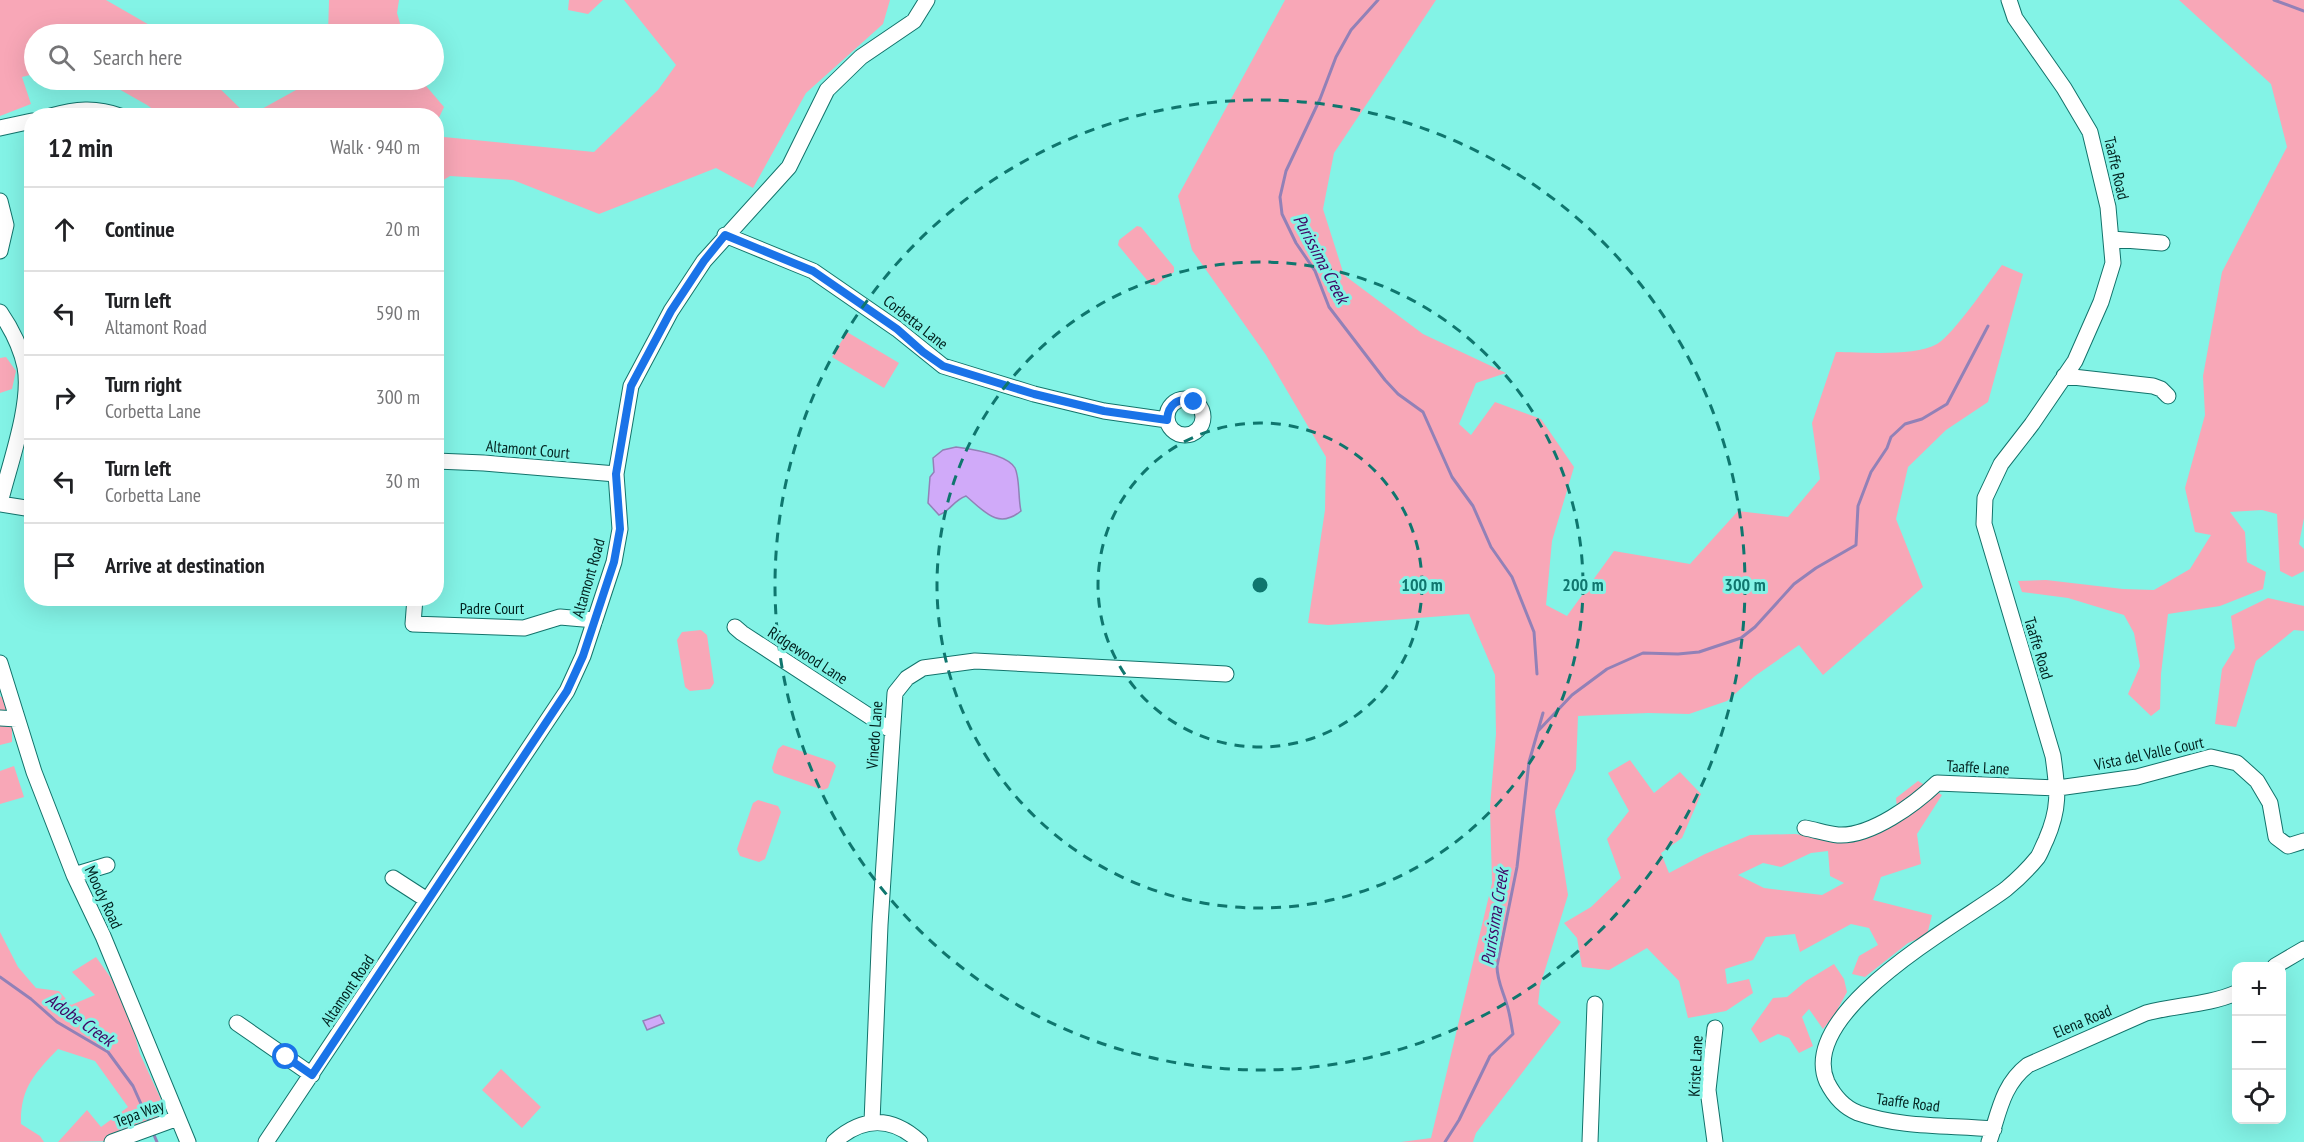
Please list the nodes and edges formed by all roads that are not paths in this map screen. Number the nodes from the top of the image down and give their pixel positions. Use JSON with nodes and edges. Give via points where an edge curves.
{"nodes":[{"id":1,"x":927,"y":0,"type":"edge"},
{"id":2,"x":2008,"y":0,"type":"edge"},
{"id":3,"x":24,"y":123,"type":"edge"},
{"id":4,"x":0,"y":128,"type":"edge"},
{"id":5,"x":0,"y":201,"type":"edge"},
{"id":6,"x":725,"y":235,"type":"junction"},
{"id":7,"x":2112,"y":239,"type":"junction"},
{"id":8,"x":2162,"y":243,"type":"dead end"},
{"id":9,"x":0,"y":251,"type":"edge"},
{"id":10,"x":0,"y":312,"type":"edge"},
{"id":11,"x":24,"y":364,"type":"edge"},
{"id":12,"x":2064,"y":376,"type":"junction"},
{"id":13,"x":2168,"y":396,"type":"dead end"},
{"id":14,"x":24,"y":409,"type":"edge"},
{"id":15,"x":1167,"y":420,"type":"dead end"},
{"id":16,"x":444,"y":461,"type":"edge"},
{"id":17,"x":616,"y":474,"type":"junction"},
{"id":18,"x":0,"y":504,"type":"edge"},
{"id":19,"x":24,"y":507,"type":"edge"},
{"id":20,"x":414,"y":606,"type":"edge"},
{"id":21,"x":596,"y":620,"type":"junction"},
{"id":22,"x":735,"y":627,"type":"dead end"},
{"id":23,"x":0,"y":663,"type":"edge"},
{"id":24,"x":1226,"y":674,"type":"dead end"},
{"id":25,"x":0,"y":718,"type":"edge"},
{"id":26,"x":17,"y":719,"type":"junction"},
{"id":27,"x":892,"y":731,"type":"junction"},
{"id":28,"x":2058,"y":788,"type":"junction"},
{"id":29,"x":1805,"y":828,"type":"dead end"},
{"id":30,"x":2304,"y":841,"type":"edge"},
{"id":31,"x":107,"y":865,"type":"dead end"},
{"id":32,"x":74,"y":875,"type":"junction"},
{"id":33,"x":393,"y":878,"type":"dead end"},
{"id":34,"x":427,"y":900,"type":"junction"},
{"id":35,"x":2304,"y":949,"type":"edge"},
{"id":36,"x":2281,"y":962,"type":"edge"},
{"id":37,"x":2232,"y":994,"type":"edge"},
{"id":38,"x":1595,"y":1004,"type":"dead end"},
{"id":39,"x":237,"y":1023,"type":"dead end"},
{"id":40,"x":1714,"y":1028,"type":"dead end"},
{"id":41,"x":312,"y":1075,"type":"junction"},
{"id":42,"x":178,"y":1118,"type":"junction"},
{"id":43,"x":872,"y":1122,"type":"junction"},
{"id":44,"x":1991,"y":1135,"type":"edge"},
{"id":45,"x":112,"y":1142,"type":"edge"},
{"id":46,"x":188,"y":1142,"type":"edge"},
{"id":47,"x":266,"y":1142,"type":"edge"},
{"id":48,"x":834,"y":1142,"type":"edge"},
{"id":49,"x":920,"y":1142,"type":"edge"},
{"id":50,"x":1590,"y":1142,"type":"edge"},
{"id":51,"x":1715,"y":1142,"type":"edge"}],
"edges":[{"from":1,"to":6,"type":"street","name":"Altamont Road","via":[[914,21],[861,57],[827,90],[789,167]]},
{"from":2,"to":7,"type":"street","name":"Taaffe Road","via":[[2015,18],[2090,132]]},
{"from":3,"to":4,"type":"street"},
{"from":5,"to":9,"type":"street","via":[[6,225]]},
{"from":6,"to":15,"type":"street","name":"Corbetta Lane","via":[[813,271],[943,366],[1074,404]]},
{"from":6,"to":17,"type":"street","name":"Altamont Road","via":[[671,311],[631,386]]},
{"from":7,"to":8,"type":"street"},
{"from":7,"to":12,"type":"street","name":"Taaffe Road","via":[[2113,263],[2101,302],[2075,361]]},
{"from":10,"to":11,"type":"street"},
{"from":12,"to":13,"type":"street","via":[[2153,386]]},
{"from":12,"to":28,"type":"street","name":"Taaffe Road","via":[[2001,464],[1985,498],[1984,524],[2053,756]]},
{"from":14,"to":18,"type":"street"},
{"from":16,"to":17,"type":"street","name":"Altamont Court"},
{"from":17,"to":21,"type":"street","name":"Altamont Road","via":[[620,529]]},
{"from":18,"to":19,"type":"street"},
{"from":20,"to":21,"type":"street","name":"Padre Court","via":[[413,624],[524,628],[560,617]]},
{"from":21,"to":34,"type":"street","name":"Altamont Road","via":[[567,691]]},
{"from":22,"to":27,"type":"street","name":"Ridgewood Lane"},
{"from":23,"to":26,"type":"street","name":"Moody Road"},
{"from":24,"to":27,"type":"street","name":"Vinedo Lane","via":[[975,662],[922,668],[895,693]]},
{"from":25,"to":26,"type":"street"},
{"from":26,"to":32,"type":"street","name":"Moody Road"},
{"from":27,"to":43,"type":"street","name":"Vinedo Lane"},
{"from":28,"to":29,"type":"street","name":"Taaffe Lane","via":[[1937,783],[1893,817],[1858,831],[1839,835]]},
{"from":28,"to":30,"type":"street","name":"Vista del Valle Court","via":[[2137,777],[2211,757],[2237,763],[2258,781],[2270,803],[2276,837],[2288,846]]},
{"from":28,"to":44,"type":"street","name":"Taaffe Road","via":[[2055,818],[2039,855],[2007,888],[1911,954],[1864,993],[1840,1021],[1825,1055],[1825,1078],[1832,1093],[1841,1104],[1856,1112]]},
{"from":31,"to":32,"type":"street"},
{"from":32,"to":42,"type":"street","name":"Moody Road"},
{"from":33,"to":34,"type":"street"},
{"from":34,"to":41,"type":"street","name":"Altamont Road"},
{"from":35,"to":36,"type":"street"},
{"from":37,"to":44,"type":"street","name":"Elena Road","via":[[2146,1013],[2028,1065],[2006,1091]]},
{"from":38,"to":50,"type":"street"},
{"from":39,"to":41,"type":"street"},
{"from":40,"to":51,"type":"street","name":"Kriste Lane","via":[[1708,1090]]},
{"from":41,"to":47,"type":"street","name":"Altamont Road"},
{"from":42,"to":45,"type":"street","name":"Tepa Way"},
{"from":42,"to":46,"type":"street","name":"Moody Road"},
{"from":43,"to":48,"type":"street","via":[[854,1127]]},
{"from":43,"to":49,"type":"street","via":[[907,1130]]}]}
